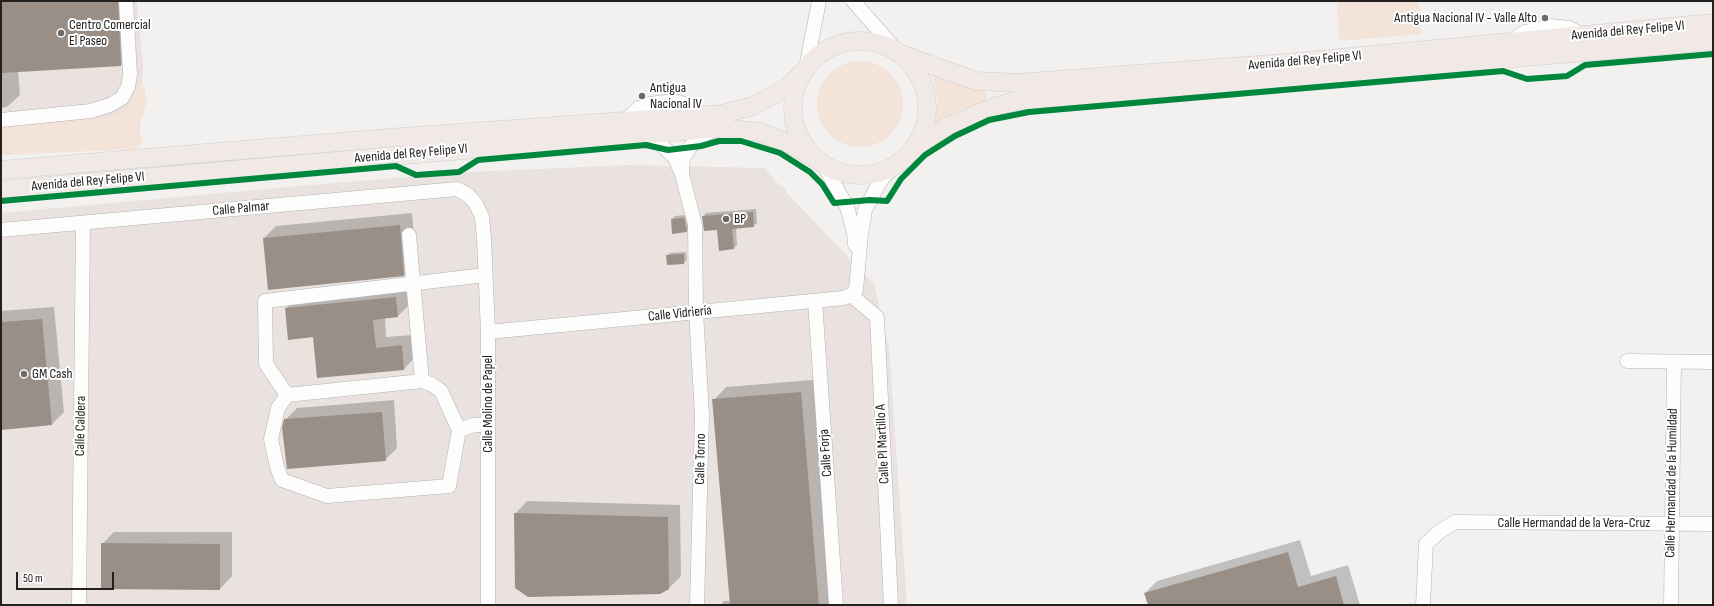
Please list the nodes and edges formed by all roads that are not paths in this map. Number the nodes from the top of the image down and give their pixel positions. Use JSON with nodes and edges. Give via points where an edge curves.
{"nodes":[{"id":1,"x":126,"y":1,"type":"edge"},
{"id":2,"x":819,"y":1,"type":"edge"},
{"id":3,"x":853,"y":1,"type":"edge"},
{"id":4,"x":1713,"y":23,"type":"edge"},
{"id":5,"x":1713,"y":41,"type":"edge"},
{"id":6,"x":899,"y":52,"type":"junction"},
{"id":7,"x":804,"y":71,"type":"junction"},
{"id":8,"x":1,"y":120,"type":"edge"},
{"id":9,"x":718,"y":128,"type":"junction"},
{"id":10,"x":651,"y":135,"type":"junction"},
{"id":11,"x":904,"y":159,"type":"junction"},
{"id":12,"x":819,"y":161,"type":"junction"},
{"id":13,"x":1,"y":170,"type":"edge"},
{"id":14,"x":682,"y":174,"type":"junction"},
{"id":15,"x":1,"y":190,"type":"edge"},
{"id":16,"x":476,"y":204,"type":"joint"},
{"id":17,"x":83,"y":223,"type":"junction"},
{"id":18,"x":1,"y":230,"type":"edge"},
{"id":19,"x":409,"y":235,"type":"dead end"},
{"id":20,"x":486,"y":275,"type":"junction"},
{"id":21,"x":857,"y":277,"type":"junction"},
{"id":22,"x":414,"y":284,"type":"junction"},
{"id":23,"x":851,"y":296,"type":"junction"},
{"id":24,"x":815,"y":301,"type":"junction"},
{"id":25,"x":696,"y":312,"type":"junction"},
{"id":26,"x":488,"y":332,"type":"junction"},
{"id":27,"x":1626,"y":361,"type":"dead end"},
{"id":28,"x":1674,"y":362,"type":"junction"},
{"id":29,"x":1713,"y":362,"type":"edge"},
{"id":30,"x":422,"y":381,"type":"junction"},
{"id":31,"x":287,"y":395,"type":"junction"},
{"id":32,"x":488,"y":425,"type":"junction"},
{"id":33,"x":459,"y":430,"type":"junction"},
{"id":34,"x":1672,"y":524,"type":"junction"},
{"id":35,"x":1713,"y":524,"type":"edge"},
{"id":36,"x":79,"y":605,"type":"edge"},
{"id":37,"x":488,"y":605,"type":"edge"},
{"id":38,"x":697,"y":605,"type":"edge"},
{"id":39,"x":836,"y":605,"type":"edge"},
{"id":40,"x":891,"y":605,"type":"edge"},
{"id":41,"x":1423,"y":605,"type":"edge"},
{"id":42,"x":1671,"y":605,"type":"edge"}],
"edges":[{"from":1,"to":8,"type":"street","via":[[130,75],[128,87],[122,98],[91,111]]},
{"from":2,"to":7,"type":"street"},
{"from":3,"to":6,"type":"street"},
{"from":4,"to":6,"type":"main road","name":"Avenida del Rey Felipe VI","via":[[1297,62],[1018,83],[976,81]]},
{"from":5,"to":11,"type":"main road","name":"Avenida del Rey Felipe VI","via":[[1016,101],[947,126]]},
{"from":6,"to":7,"type":"main road","via":[[878,42],[858,40],[838,44],[820,53]]},
{"from":6,"to":11,"type":"main road","via":[[916,70],[926,90],[928,113],[922,134]]},
{"from":7,"to":12,"type":"main road","via":[[795,88],[794,119],[805,147]]},
{"from":7,"to":13,"type":"main road","name":"Avenida del Rey Felipe VI","via":[[788,87],[753,106],[722,114],[380,138]]},
{"from":9,"to":10,"type":"main road","name":"Avenida del Rey Felipe VI"},
{"from":9,"to":12,"type":"main road","name":"Avenida del Rey Felipe VI","via":[[759,132],[788,143]]},
{"from":9,"to":14,"type":"street","via":[[705,134],[692,146],[683,158]]},
{"from":10,"to":14,"type":"street","via":[[675,158]]},
{"from":10,"to":15,"type":"main road","name":"Avenida del Rey Felipe VI"},
{"from":11,"to":12,"type":"main road","via":[[884,171],[869,175],[837,171]]},
{"from":11,"to":21,"type":"street","via":[[881,180],[865,210]]},
{"from":12,"to":21,"type":"street","via":[[847,207],[854,233]]},
{"from":14,"to":25,"type":"street","name":"Calle Torno","via":[[695,225]]},
{"from":16,"to":17,"type":"street","name":"Calle Palmar","via":[[468,195],[457,189]]},
{"from":16,"to":20,"type":"street","name":"Calle Molino de Papel","via":[[482,217]]},
{"from":17,"to":18,"type":"street","name":"Calle Palmar"},
{"from":17,"to":36,"type":"street","name":"Calle Caldera"},
{"from":19,"to":22,"type":"street"},
{"from":20,"to":22,"type":"street"},
{"from":20,"to":26,"type":"street","name":"Calle Molino de Papel"},
{"from":21,"to":23,"type":"street","via":[[856,290]]},
{"from":22,"to":30,"type":"street"},
{"from":22,"to":31,"type":"street","via":[[265,301],[266,364]]},
{"from":23,"to":24,"type":"street","name":"Calle Vidriería"},
{"from":23,"to":40,"type":"street","name":"Calle Pl Martillo A","via":[[876,317]]},
{"from":24,"to":25,"type":"street","name":"Calle Vidriería"},
{"from":24,"to":39,"type":"street","name":"Calle Forja"},
{"from":25,"to":26,"type":"street","name":"Calle Vidriería"},
{"from":25,"to":38,"type":"street","name":"Calle Torno","via":[[702,415]]},
{"from":26,"to":32,"type":"street","name":"Calle Molino de Papel"},
{"from":27,"to":28,"type":"street"},
{"from":28,"to":29,"type":"street"},
{"from":28,"to":34,"type":"street","name":"Calle Hermandad de la Humildad"},
{"from":30,"to":31,"type":"street"},
{"from":30,"to":33,"type":"street","via":[[441,391]]},
{"from":31,"to":33,"type":"street","via":[[278,408],[271,439],[282,480],[327,496],[449,486]]},
{"from":32,"to":33,"type":"street","via":[[474,425]]},
{"from":32,"to":37,"type":"street","name":"Calle Molino de Papel"},
{"from":34,"to":35,"type":"street","name":"Calle Hermandad de la Vera-Cruz"},
{"from":34,"to":41,"type":"street","name":"Calle Hermandad de la Vera-Cruz","via":[[1455,522],[1426,544]]},
{"from":34,"to":42,"type":"street","name":"Calle Hermandad de la Humildad"}]}
